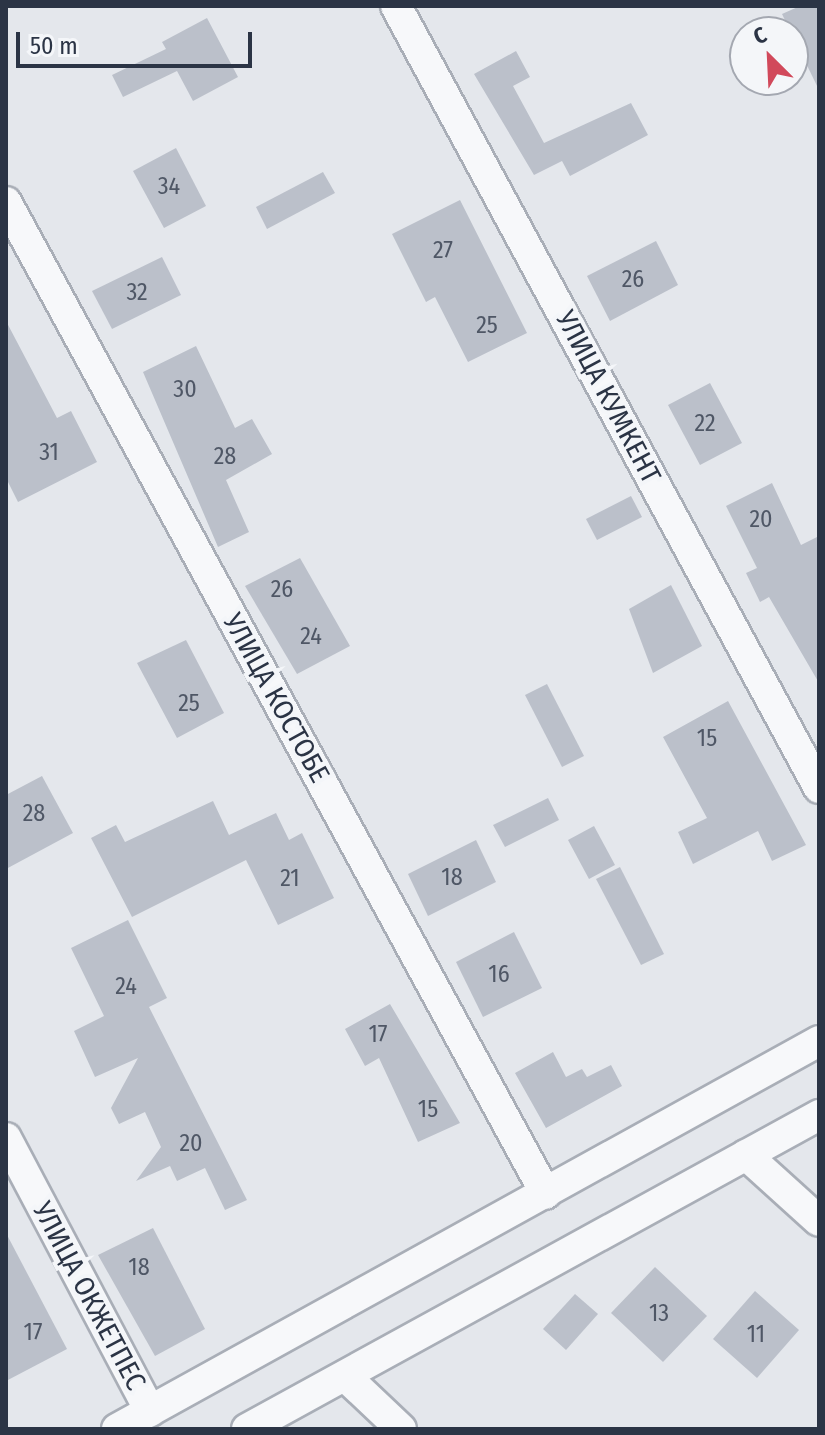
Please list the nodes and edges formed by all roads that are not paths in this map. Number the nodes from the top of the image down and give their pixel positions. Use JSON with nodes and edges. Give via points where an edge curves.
{"nodes":[{"id":1,"x":396,"y":6,"type":"edge"},
{"id":2,"x":6,"y":202,"type":"edge"},
{"id":3,"x":819,"y":788,"type":"edge"},
{"id":4,"x":819,"y":1041,"type":"edge"},
{"id":5,"x":819,"y":1115,"type":"edge"},
{"id":6,"x":6,"y":1138,"type":"edge"},
{"id":7,"x":746,"y":1155,"type":"junction"},
{"id":8,"x":546,"y":1194,"type":"junction"},
{"id":9,"x":819,"y":1221,"type":"edge"},
{"id":10,"x":345,"y":1376,"type":"junction"},
{"id":11,"x":150,"y":1411,"type":"junction"},
{"id":12,"x":117,"y":1429,"type":"edge"},
{"id":13,"x":247,"y":1429,"type":"edge"},
{"id":14,"x":401,"y":1429,"type":"edge"}],
"edges":[{"from":1,"to":3,"type":"street","name":"УЛИЦА КУМКЕНТ"},
{"from":2,"to":8,"type":"street","name":"УЛИЦА КОСТОБЕ"},
{"from":4,"to":8,"type":"street"},
{"from":5,"to":7,"type":"street"},
{"from":6,"to":11,"type":"street","name":"УЛИЦА ОКЖЕТПЕС"},
{"from":7,"to":9,"type":"street"},
{"from":7,"to":10,"type":"street"},
{"from":8,"to":11,"type":"street"},
{"from":10,"to":13,"type":"street"},
{"from":10,"to":14,"type":"street"},
{"from":11,"to":12,"type":"street"}]}
